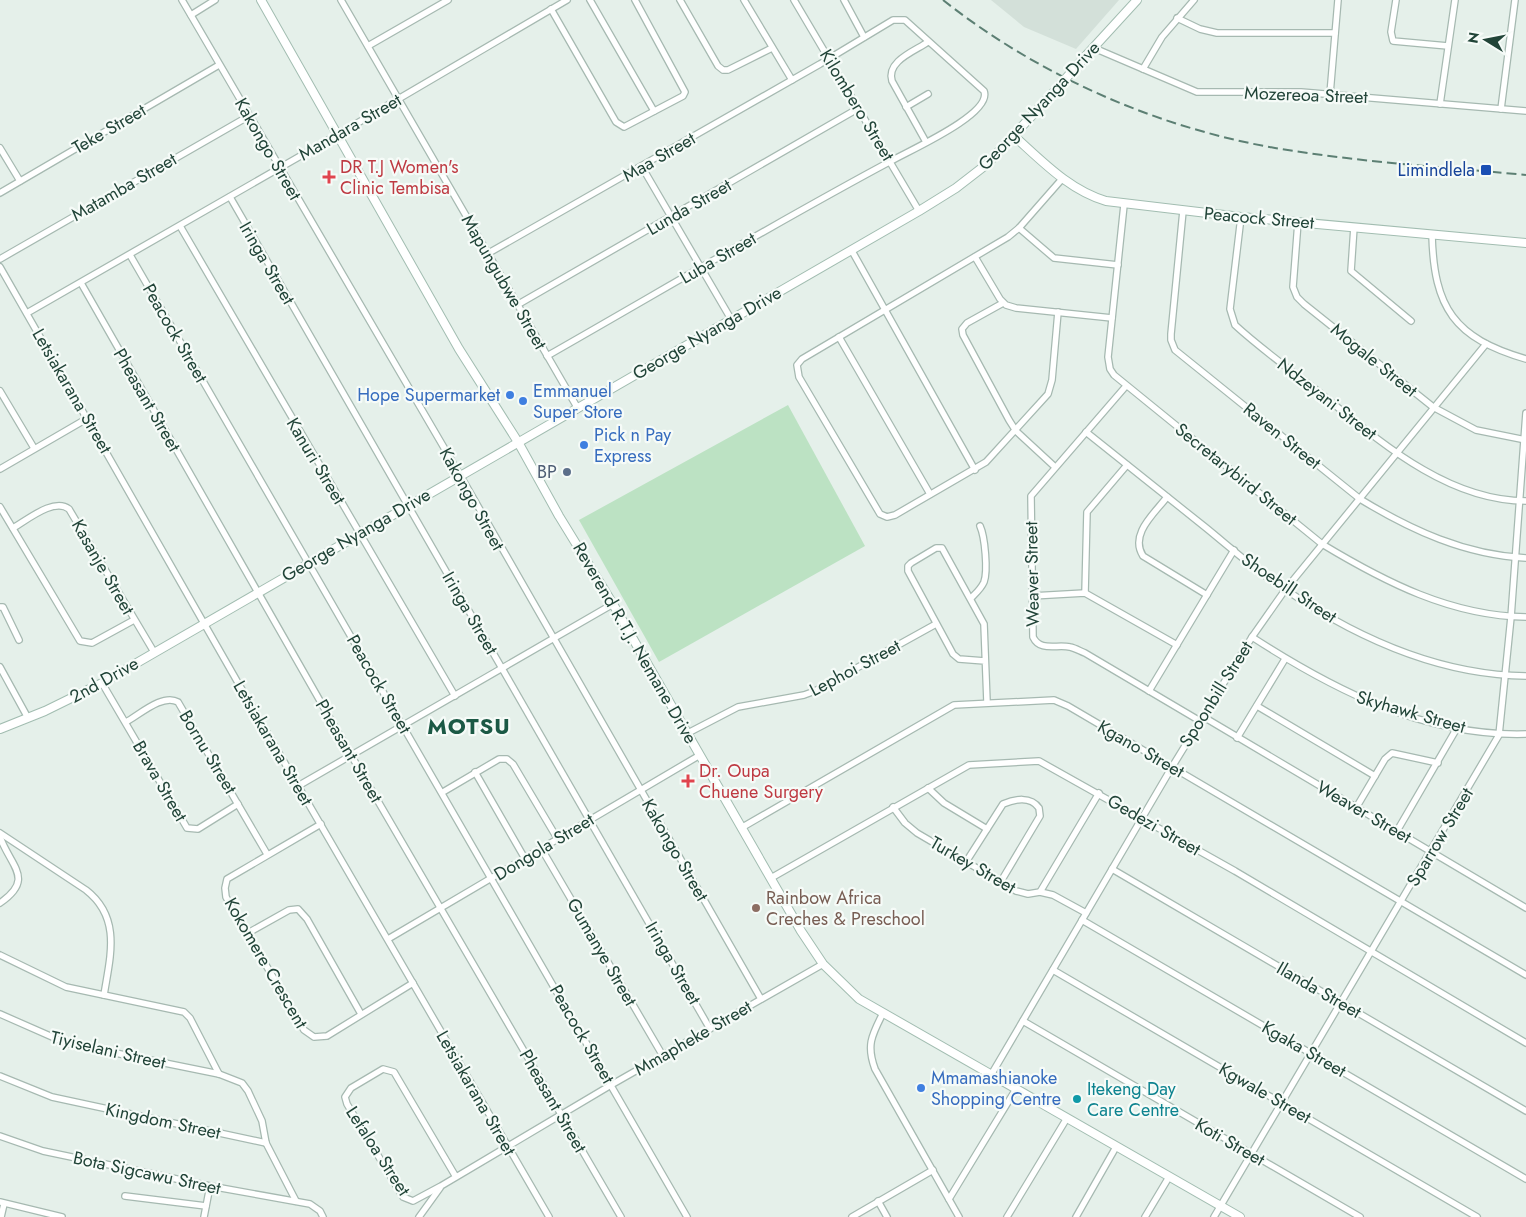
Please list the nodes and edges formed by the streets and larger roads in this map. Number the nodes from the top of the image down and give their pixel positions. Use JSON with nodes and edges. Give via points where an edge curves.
{"nodes":[{"id":1,"x":182,"y":0,"type":"edge"},
{"id":2,"x":215,"y":0,"type":"edge"},
{"id":3,"x":261,"y":0,"type":"edge"},
{"id":4,"x":341,"y":0,"type":"edge"},
{"id":5,"x":448,"y":0,"type":"edge"},
{"id":6,"x":567,"y":0,"type":"edge"},
{"id":7,"x":590,"y":0,"type":"edge"},
{"id":8,"x":635,"y":0,"type":"edge"},
{"id":9,"x":680,"y":0,"type":"edge"},
{"id":10,"x":744,"y":0,"type":"edge"},
{"id":11,"x":794,"y":0,"type":"edge"},
{"id":12,"x":844,"y":0,"type":"edge"},
{"id":13,"x":1137,"y":0,"type":"edge"},
{"id":14,"x":1194,"y":0,"type":"edge"},
{"id":15,"x":1338,"y":0,"type":"edge"},
{"id":16,"x":1396,"y":0,"type":"edge"},
{"id":17,"x":1454,"y":0,"type":"edge"},
{"id":18,"x":1515,"y":0,"type":"edge"},
{"id":19,"x":551,"y":9,"type":"junction"},
{"id":20,"x":191,"y":15,"type":"junction"},
{"id":21,"x":1177,"y":18,"type":"junction"},
{"id":22,"x":1335,"y":33,"type":"junction"},
{"id":23,"x":864,"y":36,"type":"junction"},
{"id":24,"x":928,"y":42,"type":"junction"},
{"id":25,"x":368,"y":46,"type":"junction"},
{"id":26,"x":1448,"y":46,"type":"junction"},
{"id":27,"x":772,"y":48,"type":"junction"},
{"id":28,"x":1094,"y":48,"type":"junction"},
{"id":29,"x":830,"y":58,"type":"junction"},
{"id":30,"x":219,"y":65,"type":"junction"},
{"id":31,"x":1143,"y":69,"type":"junction"},
{"id":32,"x":792,"y":80,"type":"junction"},
{"id":33,"x":928,"y":94,"type":"dead end"},
{"id":34,"x":1330,"y":94,"type":"junction"},
{"id":35,"x":398,"y":99,"type":"junction"},
{"id":36,"x":1440,"y":104,"type":"junction"},
{"id":37,"x":906,"y":107,"type":"junction"},
{"id":38,"x":860,"y":108,"type":"junction"},
{"id":39,"x":1501,"y":109,"type":"junction"},
{"id":40,"x":1526,"y":111,"type":"edge"},
{"id":41,"x":654,"y":112,"type":"junction"},
{"id":42,"x":248,"y":116,"type":"junction"},
{"id":43,"x":337,"y":135,"type":"junction"},
{"id":44,"x":1014,"y":136,"type":"junction"},
{"id":45,"x":926,"y":142,"type":"junction"},
{"id":46,"x":0,"y":148,"type":"edge"},
{"id":47,"x":890,"y":161,"type":"junction"},
{"id":48,"x":642,"y":167,"type":"junction"},
{"id":49,"x":279,"y":168,"type":"junction"},
{"id":50,"x":1062,"y":178,"type":"junction"},
{"id":51,"x":20,"y":181,"type":"junction"},
{"id":52,"x":0,"y":192,"type":"edge"},
{"id":53,"x":230,"y":197,"type":"junction"},
{"id":54,"x":1124,"y":205,"type":"junction"},
{"id":55,"x":920,"y":211,"type":"junction"},
{"id":56,"x":1183,"y":211,"type":"junction"},
{"id":57,"x":672,"y":217,"type":"junction"},
{"id":58,"x":1241,"y":217,"type":"junction"},
{"id":59,"x":1298,"y":222,"type":"junction"},
{"id":60,"x":180,"y":226,"type":"junction"},
{"id":61,"x":1354,"y":227,"type":"junction"},
{"id":62,"x":1019,"y":228,"type":"junction"},
{"id":63,"x":1432,"y":235,"type":"junction"},
{"id":64,"x":1526,"y":243,"type":"edge"},
{"id":65,"x":852,"y":252,"type":"junction"},
{"id":66,"x":487,"y":254,"type":"junction"},
{"id":67,"x":130,"y":255,"type":"junction"},
{"id":68,"x":975,"y":257,"type":"junction"},
{"id":69,"x":0,"y":259,"type":"edge"},
{"id":70,"x":1118,"y":264,"type":"junction"},
{"id":71,"x":0,"y":267,"type":"edge"},
{"id":72,"x":701,"y":268,"type":"junction"},
{"id":73,"x":81,"y":284,"type":"junction"},
{"id":74,"x":1003,"y":303,"type":"junction"},
{"id":75,"x":517,"y":305,"type":"junction"},
{"id":76,"x":885,"y":310,"type":"junction"},
{"id":77,"x":1058,"y":312,"type":"junction"},
{"id":78,"x":27,"y":313,"type":"junction"},
{"id":79,"x":731,"y":318,"type":"junction"},
{"id":80,"x":1112,"y":318,"type":"junction"},
{"id":81,"x":1411,"y":320,"type":"dead end"},
{"id":82,"x":839,"y":337,"type":"junction"},
{"id":83,"x":1486,"y":344,"type":"junction"},
{"id":84,"x":547,"y":356,"type":"junction"},
{"id":85,"x":1526,"y":359,"type":"edge"},
{"id":86,"x":1126,"y":386,"type":"junction"},
{"id":87,"x":0,"y":391,"type":"edge"},
{"id":88,"x":2,"y":401,"type":"edge"},
{"id":89,"x":578,"y":407,"type":"junction"},
{"id":90,"x":1433,"y":407,"type":"junction"},
{"id":91,"x":1526,"y":413,"type":"edge"},
{"id":92,"x":88,"y":418,"type":"junction"},
{"id":93,"x":1016,"y":431,"type":"junction"},
{"id":94,"x":1086,"y":432,"type":"junction"},
{"id":95,"x":1525,"y":440,"type":"edge"},
{"id":96,"x":520,"y":441,"type":"junction"},
{"id":97,"x":34,"y":448,"type":"junction"},
{"id":98,"x":1396,"y":453,"type":"junction"},
{"id":99,"x":1127,"y":465,"type":"junction"},
{"id":100,"x":1054,"y":467,"type":"junction"},
{"id":101,"x":0,"y":469,"type":"edge"},
{"id":102,"x":975,"y":470,"type":"junction"},
{"id":103,"x":460,"y":475,"type":"junction"},
{"id":104,"x":930,"y":494,"type":"junction"},
{"id":105,"x":1168,"y":497,"type":"junction"},
{"id":106,"x":1360,"y":499,"type":"junction"},
{"id":107,"x":1518,"y":501,"type":"junction"},
{"id":108,"x":1526,"y":501,"type":"edge"},
{"id":109,"x":409,"y":505,"type":"junction"},
{"id":110,"x":0,"y":507,"type":"edge"},
{"id":111,"x":980,"y":526,"type":"dead end"},
{"id":112,"x":13,"y":528,"type":"junction"},
{"id":113,"x":359,"y":533,"type":"junction"},
{"id":114,"x":1322,"y":544,"type":"junction"},
{"id":115,"x":1234,"y":550,"type":"junction"},
{"id":116,"x":1515,"y":558,"type":"junction"},
{"id":117,"x":1526,"y":558,"type":"edge"},
{"id":118,"x":307,"y":562,"type":"junction"},
{"id":119,"x":1285,"y":590,"type":"junction"},
{"id":120,"x":258,"y":593,"type":"junction"},
{"id":121,"x":1085,"y":593,"type":"junction"},
{"id":122,"x":1207,"y":595,"type":"junction"},
{"id":123,"x":1032,"y":596,"type":"junction"},
{"id":124,"x":971,"y":598,"type":"junction"},
{"id":125,"x":613,"y":604,"type":"junction"},
{"id":126,"x":0,"y":606,"type":"edge"},
{"id":127,"x":1511,"y":617,"type":"junction"},
{"id":128,"x":1526,"y":617,"type":"edge"},
{"id":129,"x":134,"y":620,"type":"junction"},
{"id":130,"x":205,"y":623,"type":"junction"},
{"id":131,"x":936,"y":624,"type":"junction"},
{"id":132,"x":1252,"y":637,"type":"junction"},
{"id":133,"x":554,"y":639,"type":"junction"},
{"id":134,"x":19,"y":640,"type":"dead end"},
{"id":135,"x":1177,"y":645,"type":"junction"},
{"id":136,"x":154,"y":652,"type":"junction"},
{"id":137,"x":1285,"y":659,"type":"junction"},
{"id":138,"x":985,"y":661,"type":"junction"},
{"id":139,"x":0,"y":667,"type":"edge"},
{"id":140,"x":503,"y":668,"type":"junction"},
{"id":141,"x":1505,"y":675,"type":"junction"},
{"id":142,"x":1526,"y":676,"type":"edge"},
{"id":143,"x":102,"y":683,"type":"junction"},
{"id":144,"x":1149,"y":691,"type":"junction"},
{"id":145,"x":455,"y":696,"type":"junction"},
{"id":146,"x":986,"y":702,"type":"junction"},
{"id":147,"x":1257,"y":706,"type":"junction"},
{"id":148,"x":28,"y":718,"type":"junction"},
{"id":149,"x":1201,"y":718,"type":"junction"},
{"id":150,"x":126,"y":722,"type":"junction"},
{"id":151,"x":403,"y":726,"type":"junction"},
{"id":152,"x":1457,"y":728,"type":"junction"},
{"id":153,"x":0,"y":729,"type":"edge"},
{"id":154,"x":688,"y":733,"type":"junction"},
{"id":155,"x":1526,"y":734,"type":"edge"},
{"id":156,"x":1500,"y":735,"type":"junction"},
{"id":157,"x":1237,"y":738,"type":"junction"},
{"id":158,"x":351,"y":755,"type":"junction"},
{"id":159,"x":700,"y":755,"type":"junction"},
{"id":160,"x":1438,"y":763,"type":"junction"},
{"id":161,"x":1172,"y":767,"type":"junction"},
{"id":162,"x":476,"y":772,"type":"junction"},
{"id":163,"x":1375,"y":776,"type":"junction"},
{"id":164,"x":298,"y":786,"type":"junction"},
{"id":165,"x":928,"y":788,"type":"junction"},
{"id":166,"x":640,"y":790,"type":"junction"},
{"id":167,"x":443,"y":792,"type":"junction"},
{"id":168,"x":1098,"y":793,"type":"junction"},
{"id":169,"x":238,"y":804,"type":"junction"},
{"id":170,"x":893,"y":807,"type":"junction"},
{"id":171,"x":1356,"y":808,"type":"junction"},
{"id":172,"x":591,"y":818,"type":"junction"},
{"id":173,"x":1141,"y":818,"type":"junction"},
{"id":174,"x":321,"y":824,"type":"junction"},
{"id":175,"x":741,"y":828,"type":"junction"},
{"id":176,"x":986,"y":829,"type":"junction"},
{"id":177,"x":1397,"y":831,"type":"junction"},
{"id":178,"x":0,"y":832,"type":"edge"},
{"id":179,"x":0,"y":837,"type":"edge"},
{"id":180,"x":557,"y":838,"type":"junction"},
{"id":181,"x":541,"y":848,"type":"junction"},
{"id":182,"x":1431,"y":852,"type":"junction"},
{"id":183,"x":267,"y":854,"type":"junction"},
{"id":184,"x":524,"y":857,"type":"junction"},
{"id":185,"x":966,"y":862,"type":"junction"},
{"id":186,"x":1112,"y":868,"type":"junction"},
{"id":187,"x":491,"y":878,"type":"junction"},
{"id":188,"x":771,"y":878,"type":"junction"},
{"id":189,"x":1000,"y":883,"type":"junction"},
{"id":190,"x":1040,"y":892,"type":"junction"},
{"id":191,"x":1402,"y":902,"type":"junction"},
{"id":192,"x":0,"y":903,"type":"edge"},
{"id":193,"x":441,"y":907,"type":"junction"},
{"id":194,"x":1526,"y":908,"type":"edge"},
{"id":195,"x":1086,"y":913,"type":"junction"},
{"id":196,"x":1082,"y":920,"type":"junction"},
{"id":197,"x":248,"y":933,"type":"junction"},
{"id":198,"x":388,"y":939,"type":"junction"},
{"id":199,"x":1370,"y":953,"type":"junction"},
{"id":200,"x":0,"y":955,"type":"edge"},
{"id":201,"x":823,"y":964,"type":"junction"},
{"id":202,"x":1053,"y":970,"type":"junction"},
{"id":203,"x":1526,"y":975,"type":"edge"},
{"id":204,"x":413,"y":984,"type":"junction"},
{"id":205,"x":104,"y":995,"type":"junction"},
{"id":206,"x":761,"y":999,"type":"junction"},
{"id":207,"x":1341,"y":1003,"type":"junction"},
{"id":208,"x":883,"y":1013,"type":"junction"},
{"id":209,"x":0,"y":1014,"type":"edge"},
{"id":210,"x":361,"y":1014,"type":"junction"},
{"id":211,"x":1023,"y":1021,"type":"junction"},
{"id":212,"x":710,"y":1029,"type":"junction"},
{"id":213,"x":1526,"y":1043,"type":"edge"},
{"id":214,"x":1312,"y":1054,"type":"junction"},
{"id":215,"x":663,"y":1056,"type":"junction"},
{"id":216,"x":219,"y":1074,"type":"junction"},
{"id":217,"x":991,"y":1075,"type":"junction"},
{"id":218,"x":0,"y":1076,"type":"edge"},
{"id":219,"x":611,"y":1085,"type":"junction"},
{"id":220,"x":1016,"y":1089,"type":"junction"},
{"id":221,"x":1282,"y":1103,"type":"junction"},
{"id":222,"x":1526,"y":1111,"type":"edge"},
{"id":223,"x":561,"y":1115,"type":"junction"},
{"id":224,"x":1066,"y":1118,"type":"junction"},
{"id":225,"x":0,"y":1136,"type":"edge"},
{"id":226,"x":266,"y":1143,"type":"junction"},
{"id":227,"x":507,"y":1147,"type":"junction"},
{"id":228,"x":1116,"y":1147,"type":"junction"},
{"id":229,"x":1252,"y":1154,"type":"junction"},
{"id":230,"x":932,"y":1170,"type":"junction"},
{"id":231,"x":456,"y":1177,"type":"junction"},
{"id":232,"x":1169,"y":1177,"type":"junction"},
{"id":233,"x":1526,"y":1179,"type":"edge"},
{"id":234,"x":210,"y":1186,"type":"junction"},
{"id":235,"x":441,"y":1186,"type":"junction"},
{"id":236,"x":125,"y":1196,"type":"dead end"},
{"id":237,"x":949,"y":1199,"type":"junction"},
{"id":238,"x":296,"y":1201,"type":"junction"},
{"id":239,"x":878,"y":1201,"type":"junction"},
{"id":240,"x":2,"y":1203,"type":"edge"},
{"id":241,"x":206,"y":1206,"type":"junction"},
{"id":242,"x":1221,"y":1206,"type":"junction"},
{"id":243,"x":1,"y":1217,"type":"edge"},
{"id":244,"x":62,"y":1217,"type":"edge"},
{"id":245,"x":204,"y":1217,"type":"edge"},
{"id":246,"x":323,"y":1217,"type":"edge"},
{"id":247,"x":419,"y":1217,"type":"edge"},
{"id":248,"x":549,"y":1217,"type":"edge"},
{"id":249,"x":621,"y":1217,"type":"edge"},
{"id":250,"x":687,"y":1217,"type":"edge"},
{"id":251,"x":852,"y":1217,"type":"edge"},
{"id":252,"x":887,"y":1217,"type":"edge"},
{"id":253,"x":959,"y":1217,"type":"edge"},
{"id":254,"x":1007,"y":1217,"type":"edge"},
{"id":255,"x":1076,"y":1217,"type":"edge"},
{"id":256,"x":1145,"y":1217,"type":"edge"},
{"id":257,"x":1214,"y":1217,"type":"edge"},
{"id":258,"x":1240,"y":1217,"type":"edge"},
{"id":259,"x":1360,"y":1217,"type":"edge"},
{"id":260,"x":1477,"y":1217,"type":"edge"}],
"edges":[{"from":1,"to":20,"type":"street","name":"Kakongo Street"},
{"from":2,"to":20,"type":"street"},
{"from":3,"to":43,"type":"street","name":"Reverend R.T.J. Nemane Drive"},
{"from":4,"to":25,"type":"street","name":"Mapungubwe Street"},
{"from":5,"to":25,"type":"street"},
{"from":6,"to":19,"type":"street","name":"Mandara Street"},
{"from":7,"to":41,"type":"street"},
{"from":8,"to":41,"type":"street","via":[[686,91],[683,96]]},
{"from":9,"to":27,"type":"street","via":[[722,70]]},
{"from":10,"to":27,"type":"street"},
{"from":11,"to":29,"type":"street","name":"Kilombero Street"},
{"from":12,"to":23,"type":"street"},
{"from":13,"to":28,"type":"street","name":"George Nyanga Drive"},
{"from":14,"to":21,"type":"street"},
{"from":15,"to":22,"type":"street"},
{"from":16,"to":26,"type":"street","via":[[1391,32],[1393,41]]},
{"from":17,"to":26,"type":"street"},
{"from":18,"to":39,"type":"street"},
{"from":19,"to":35,"type":"street","name":"Mandara Street"},
{"from":19,"to":41,"type":"street","via":[[618,126],[627,126]]},
{"from":20,"to":30,"type":"street","name":"Kakongo Street"},
{"from":21,"to":22,"type":"street","via":[[1200,30],[1217,33]]},
{"from":21,"to":31,"type":"street","via":[[1156,44]]},
{"from":22,"to":34,"type":"street"},
{"from":23,"to":24,"type":"street","name":"Maa Street","via":[[900,18]]},
{"from":23,"to":29,"type":"street","name":"Maa Street"},
{"from":24,"to":37,"type":"street","via":[[891,69],[891,79]]},
{"from":24,"to":45,"type":"street","name":"Luba Street","via":[[980,87],[985,96],[966,119]]},
{"from":25,"to":35,"type":"street","name":"Mapungubwe Street"},
{"from":26,"to":36,"type":"street"},
{"from":27,"to":32,"type":"street"},
{"from":28,"to":31,"type":"street","name":"Mozereoa Street"},
{"from":28,"to":44,"type":"street","name":"George Nyanga Drive","bridge":true},
{"from":29,"to":32,"type":"street","name":"Maa Street"},
{"from":29,"to":38,"type":"street","name":"Kilombero Street"},
{"from":30,"to":42,"type":"street","name":"Kakongo Street"},
{"from":30,"to":51,"type":"street","name":"Teke Street"},
{"from":31,"to":34,"type":"street","name":"Mozereoa Street","via":[[1197,92]]},
{"from":32,"to":48,"type":"street","name":"Maa Street"},
{"from":33,"to":37,"type":"street"},
{"from":34,"to":36,"type":"street","name":"Mozereoa Street"},
{"from":35,"to":43,"type":"street","name":"Mandara Street"},
{"from":35,"to":66,"type":"street","name":"Mapungubwe Street"},
{"from":36,"to":39,"type":"street","name":"Mozereoa Street"},
{"from":37,"to":45,"type":"street"},
{"from":38,"to":47,"type":"street","name":"Kilombero Street"},
{"from":38,"to":57,"type":"street","name":"Lunda Street"},
{"from":39,"to":40,"type":"street","name":"Mozereoa Street"},
{"from":42,"to":49,"type":"street","name":"Kakongo Street"},
{"from":42,"to":69,"type":"street","name":"Matamba Street"},
{"from":43,"to":49,"type":"street","name":"Mandara Street"},
{"from":43,"to":96,"type":"street","name":"Reverend R.T.J. Nemane Drive","via":[[459,348]]},
{"from":44,"to":50,"type":"street","name":"Peacock Street"},
{"from":44,"to":55,"type":"street","name":"George Nyanga Drive","via":[[973,176]]},
{"from":45,"to":47,"type":"street","name":"Luba Street"},
{"from":46,"to":51,"type":"street"},
{"from":47,"to":55,"type":"street","name":"Kilombero Street"},
{"from":47,"to":72,"type":"street","name":"Luba Street"},
{"from":48,"to":57,"type":"street"},
{"from":48,"to":66,"type":"street","name":"Maa Street"},
{"from":49,"to":53,"type":"street","name":"Mandara Street"},
{"from":49,"to":103,"type":"street","name":"Kakongo Street"},
{"from":50,"to":54,"type":"street","name":"Peacock Street","via":[[1093,197]]},
{"from":50,"to":62,"type":"street"},
{"from":51,"to":52,"type":"street","name":"Teke Street"},
{"from":53,"to":60,"type":"street","name":"Mandara Street"},
{"from":53,"to":109,"type":"street","name":"Iringa Street"},
{"from":54,"to":56,"type":"street","name":"Peacock Street"},
{"from":54,"to":70,"type":"street","name":"Secretarybird Street"},
{"from":55,"to":65,"type":"street","name":"George Nyanga Drive"},
{"from":56,"to":58,"type":"street","name":"Peacock Street"},
{"from":56,"to":106,"type":"street","name":"Raven Street","via":[[1172,345]]},
{"from":57,"to":72,"type":"street"},
{"from":57,"to":75,"type":"street","name":"Lunda Street"},
{"from":58,"to":59,"type":"street","name":"Peacock Street"},
{"from":58,"to":98,"type":"street","name":"Ndzeyani Street","via":[[1230,309],[1232,321]]},
{"from":59,"to":61,"type":"street","name":"Peacock Street"},
{"from":59,"to":90,"type":"street","name":"Mogale Street","via":[[1293,280],[1297,297]]},
{"from":60,"to":67,"type":"street","name":"Mandara Street"},
{"from":60,"to":113,"type":"street","name":"Kanuri Street"},
{"from":61,"to":63,"type":"street","name":"Peacock Street"},
{"from":61,"to":81,"type":"street","via":[[1351,271]]},
{"from":62,"to":68,"type":"street"},
{"from":62,"to":70,"type":"street","via":[[1054,258]]},
{"from":63,"to":64,"type":"street","name":"Peacock Street"},
{"from":63,"to":83,"type":"street","via":[[1434,266],[1443,301],[1462,327]]},
{"from":65,"to":76,"type":"street"},
{"from":65,"to":79,"type":"street","name":"George Nyanga Drive"},
{"from":66,"to":75,"type":"street","name":"Mapungubwe Street"},
{"from":67,"to":73,"type":"street","name":"Mandara Street"},
{"from":67,"to":118,"type":"street","name":"Peacock Street"},
{"from":68,"to":74,"type":"street"},
{"from":68,"to":76,"type":"street"},
{"from":70,"to":80,"type":"street","name":"Secretarybird Street"},
{"from":71,"to":78,"type":"street","name":"Letsiakarana Street"},
{"from":72,"to":79,"type":"street"},
{"from":72,"to":84,"type":"street","name":"Luba Street"},
{"from":73,"to":78,"type":"street","name":"Mandara Street"},
{"from":73,"to":120,"type":"street","name":"Pheasant Street"},
{"from":74,"to":77,"type":"street","via":[[1016,308]]},
{"from":74,"to":93,"type":"street","via":[[967,323],[962,332]]},
{"from":75,"to":84,"type":"street","name":"Mapungubwe Street"},
{"from":76,"to":82,"type":"street"},
{"from":76,"to":102,"type":"street"},
{"from":77,"to":80,"type":"street"},
{"from":77,"to":93,"type":"street","via":[[1050,390]]},
{"from":78,"to":92,"type":"street","name":"Letsiakarana Street"},
{"from":79,"to":89,"type":"street","name":"George Nyanga Drive"},
{"from":80,"to":86,"type":"street","name":"Secretarybird Street","via":[[1109,363],[1114,375]]},
{"from":82,"to":104,"type":"street"},
{"from":82,"to":104,"type":"street","via":[[799,362],[796,373],[880,514],[887,517],[895,515]]},
{"from":83,"to":85,"type":"street"},
{"from":83,"to":90,"type":"street","name":"Spoonbill Street"},
{"from":84,"to":89,"type":"street","name":"Mapungubwe Street"},
{"from":86,"to":94,"type":"street","name":"Weaver Street"},
{"from":86,"to":114,"type":"street","name":"Secretarybird Street"},
{"from":87,"to":88,"type":"street"},
{"from":88,"to":97,"type":"street"},
{"from":89,"to":96,"type":"street","name":"George Nyanga Drive"},
{"from":90,"to":95,"type":"street","name":"Mogale Street","via":[[1476,430]]},
{"from":90,"to":98,"type":"street","name":"Spoonbill Street"},
{"from":91,"to":95,"type":"street","name":"Sparrow Street"},
{"from":92,"to":97,"type":"street"},
{"from":92,"to":130,"type":"street","name":"Letsiakarana Street"},
{"from":93,"to":100,"type":"street"},
{"from":93,"to":102,"type":"street"},
{"from":94,"to":99,"type":"street","name":"Shoebill Street"},
{"from":94,"to":100,"type":"street","name":"Weaver Street"},
{"from":95,"to":107,"type":"street","name":"Sparrow Street"},
{"from":96,"to":103,"type":"street","name":"George Nyanga Drive"},
{"from":96,"to":125,"type":"street","name":"Reverend R.T.J. Nemane Drive"},
{"from":97,"to":101,"type":"street"},
{"from":98,"to":106,"type":"street","name":"Spoonbill Street"},
{"from":98,"to":107,"type":"street","name":"Ndzeyani Street","via":[[1445,481]]},
{"from":99,"to":105,"type":"street","name":"Shoebill Street"},
{"from":99,"to":121,"type":"street","via":[[1087,512]]},
{"from":100,"to":123,"type":"street","name":"Weaver Street","via":[[1036,488],[1031,500]]},
{"from":102,"to":104,"type":"street"},
{"from":103,"to":109,"type":"street","name":"George Nyanga Drive"},
{"from":103,"to":133,"type":"street","name":"Kakongo Street"},
{"from":105,"to":115,"type":"street","name":"Shoebill Street"},
{"from":105,"to":122,"type":"street","via":[[1139,536],[1140,551],[1143,556]]},
{"from":106,"to":114,"type":"street","name":"Spoonbill Street"},
{"from":106,"to":116,"type":"street","name":"Raven Street","via":[[1412,529],[1438,539],[1467,549]]},
{"from":107,"to":108,"type":"street","name":"Ndzeyani Street"},
{"from":107,"to":116,"type":"street","name":"Sparrow Street"},
{"from":109,"to":113,"type":"street","name":"George Nyanga Drive"},
{"from":109,"to":140,"type":"street","name":"Iringa Street"},
{"from":110,"to":112,"type":"street"},
{"from":111,"to":124,"type":"street","via":[[984,538],[985,575],[981,588]]},
{"from":112,"to":129,"type":"street","name":"Kasanje Street","via":[[53,506],[65,506]]},
{"from":112,"to":129,"type":"street","via":[[80,641],[92,644]]},
{"from":113,"to":118,"type":"street","name":"George Nyanga Drive"},
{"from":113,"to":145,"type":"street","name":"Kanuri Street"},
{"from":114,"to":119,"type":"street","name":"Spoonbill Street"},
{"from":114,"to":127,"type":"street","name":"Secretarybird Street","via":[[1406,590],[1452,606]]},
{"from":115,"to":119,"type":"street","name":"Shoebill Street"},
{"from":115,"to":122,"type":"street"},
{"from":116,"to":117,"type":"street","name":"Raven Street"},
{"from":116,"to":127,"type":"street","name":"Sparrow Street"},
{"from":118,"to":120,"type":"street","name":"George Nyanga Drive"},
{"from":118,"to":151,"type":"street","name":"Peacock Street"},
{"from":119,"to":132,"type":"street","name":"Spoonbill Street"},
{"from":119,"to":141,"type":"street","name":"Shoebill Street","via":[[1382,644],[1453,667]]},
{"from":120,"to":130,"type":"street","name":"George Nyanga Drive"},
{"from":120,"to":158,"type":"street","name":"Pheasant Street"},
{"from":121,"to":123,"type":"street"},
{"from":121,"to":135,"type":"street"},
{"from":122,"to":135,"type":"street"},
{"from":123,"to":144,"type":"street","name":"Weaver Street","via":[[1035,641],[1044,646],[1076,648]]},
{"from":124,"to":131,"type":"street","via":[[942,548],[936,548],[911,563],[908,571]]},
{"from":124,"to":138,"type":"street","via":[[984,624]]},
{"from":125,"to":133,"type":"street"},
{"from":125,"to":154,"type":"street","name":"Reverend R.T.J. Nemane Drive"},
{"from":126,"to":134,"type":"street"},
{"from":127,"to":128,"type":"street","name":"Secretarybird Street"},
{"from":127,"to":141,"type":"street","name":"Sparrow Street"},
{"from":129,"to":136,"type":"street","name":"Kasanje Street"},
{"from":130,"to":136,"type":"street","name":"2nd Drive"},
{"from":130,"to":164,"type":"street","name":"Letsiakarana Street"},
{"from":131,"to":138,"type":"street","via":[[956,657]]},
{"from":131,"to":154,"type":"street","name":"Lephoi Street","via":[[815,691],[738,707]]},
{"from":132,"to":137,"type":"street","name":"Skyhawk Street"},
{"from":132,"to":149,"type":"street","name":"Spoonbill Street"},
{"from":133,"to":140,"type":"street"},
{"from":133,"to":166,"type":"street","name":"Kakongo Street"},
{"from":135,"to":144,"type":"street"},
{"from":136,"to":143,"type":"street","name":"2nd Drive"},
{"from":137,"to":147,"type":"street"},
{"from":137,"to":152,"type":"street","name":"Skyhawk Street","via":[[1350,695]]},
{"from":138,"to":146,"type":"street"},
{"from":139,"to":148,"type":"street"},
{"from":140,"to":145,"type":"street"},
{"from":140,"to":172,"type":"street","name":"Iringa Street"},
{"from":141,"to":142,"type":"street","name":"Shoebill Street"},
{"from":141,"to":156,"type":"street","name":"Sparrow Street"},
{"from":143,"to":148,"type":"street","name":"2nd Drive"},
{"from":143,"to":150,"type":"street","name":"Brava Street"},
{"from":144,"to":149,"type":"street","name":"Weaver Street"},
{"from":145,"to":151,"type":"street"},
{"from":146,"to":161,"type":"street","name":"Kgano Street","via":[[1060,702]]},
{"from":146,"to":175,"type":"street","name":"Kgano Street","via":[[960,703],[946,708]]},
{"from":147,"to":157,"type":"street"},
{"from":147,"to":163,"type":"street"},
{"from":148,"to":153,"type":"street","name":"2nd Drive"},
{"from":149,"to":157,"type":"street","name":"Weaver Street"},
{"from":149,"to":161,"type":"street","name":"Spoonbill Street"},
{"from":150,"to":169,"type":"street","name":"Bornu Street","via":[[161,702],[178,702]]},
{"from":150,"to":169,"type":"street","name":"Brava Street","via":[[187,828],[198,829]]},
{"from":151,"to":158,"type":"street"},
{"from":151,"to":167,"type":"street","name":"Peacock Street"},
{"from":152,"to":156,"type":"street","name":"Skyhawk Street"},
{"from":152,"to":160,"type":"street"},
{"from":154,"to":159,"type":"street","name":"Reverend R.T.J. Nemane Drive"},
{"from":155,"to":156,"type":"street","name":"Skyhawk Street"},
{"from":156,"to":182,"type":"street","name":"Sparrow Street"},
{"from":157,"to":171,"type":"street","name":"Weaver Street"},
{"from":158,"to":164,"type":"street"},
{"from":158,"to":193,"type":"street","name":"Pheasant Street"},
{"from":159,"to":166,"type":"street","name":"Dongola Street"},
{"from":159,"to":175,"type":"street","name":"Reverend R.T.J. Nemane Drive"},
{"from":160,"to":163,"type":"street","via":[[1392,752]]},
{"from":160,"to":177,"type":"street"},
{"from":161,"to":173,"type":"street","name":"Spoonbill Street"},
{"from":161,"to":191,"type":"street","name":"Kgano Street"},
{"from":162,"to":167,"type":"street"},
{"from":162,"to":180,"type":"street","via":[[499,759],[510,761]]},
{"from":162,"to":184,"type":"street"},
{"from":163,"to":171,"type":"street"},
{"from":164,"to":174,"type":"street","name":"Letsiakarana Street"},
{"from":165,"to":168,"type":"street","name":"Gedezi Street","via":[[973,763],[1033,760],[1048,764]]},
{"from":165,"to":170,"type":"street","name":"Gedezi Street"},
{"from":165,"to":176,"type":"street","via":[[944,803]]},
{"from":166,"to":172,"type":"street","name":"Dongola Street"},
{"from":166,"to":206,"type":"street","name":"Kakongo Street"},
{"from":167,"to":187,"type":"street","name":"Peacock Street"},
{"from":168,"to":173,"type":"street","name":"Gedezi Street"},
{"from":168,"to":190,"type":"street","name":"Turkey Street"},
{"from":169,"to":183,"type":"street","name":"Bornu Street"},
{"from":170,"to":185,"type":"street","name":"Turkey Street","via":[[909,827]]},
{"from":170,"to":188,"type":"street","name":"Gedezi Street"},
{"from":171,"to":177,"type":"street","name":"Weaver Street"},
{"from":172,"to":180,"type":"street","name":"Dongola Street"},
{"from":172,"to":212,"type":"street","name":"Iringa Street"},
{"from":173,"to":186,"type":"street","name":"Spoonbill Street"},
{"from":173,"to":199,"type":"street","name":"Gedezi Street"},
{"from":174,"to":183,"type":"street","name":"Kokomere Crescent"},
{"from":174,"to":198,"type":"street","name":"Letsiakarana Street"},
{"from":175,"to":188,"type":"street","name":"Reverend R.T.J. Nemane Drive"},
{"from":176,"to":185,"type":"street"},
{"from":176,"to":189,"type":"street","via":[[1007,803],[1030,800],[1040,808],[1037,821]]},
{"from":177,"to":182,"type":"street","name":"Weaver Street"},
{"from":178,"to":205,"type":"street","via":[[96,900],[107,919],[112,938]]},
{"from":179,"to":192,"type":"street","via":[[19,882],[15,892]]},
{"from":180,"to":181,"type":"street","name":"Dongola Street"},
{"from":181,"to":184,"type":"street","name":"Dongola Street"},
{"from":181,"to":215,"type":"street","name":"Gumanye Street"},
{"from":182,"to":191,"type":"street","name":"Sparrow Street"},
{"from":182,"to":194,"type":"street","name":"Weaver Street"},
{"from":183,"to":197,"type":"street","name":"Kokomere Crescent","via":[[231,876],[226,884],[226,896]]},
{"from":184,"to":187,"type":"street","name":"Dongola Street"},
{"from":185,"to":189,"type":"street","name":"Turkey Street"},
{"from":186,"to":195,"type":"street","name":"Spoonbill Street"},
{"from":186,"to":207,"type":"street","name":"Ilanda Street"},
{"from":187,"to":193,"type":"street","name":"Dongola Street"},
{"from":187,"to":219,"type":"street","name":"Peacock Street"},
{"from":188,"to":201,"type":"street","name":"Reverend R.T.J. Nemane Drive"},
{"from":189,"to":190,"type":"street","name":"Turkey Street","via":[[1022,893]]},
{"from":190,"to":195,"type":"street","via":[[1053,895]]},
{"from":191,"to":199,"type":"street","name":"Sparrow Street"},
{"from":191,"to":203,"type":"street","name":"Kgano Street"},
{"from":193,"to":198,"type":"street","name":"Dongola Street"},
{"from":193,"to":223,"type":"street","name":"Pheasant Street"},
{"from":195,"to":196,"type":"street","name":"Spoonbill Street"},
{"from":196,"to":202,"type":"street","name":"Spoonbill Street"},
{"from":196,"to":214,"type":"street","name":"Kgaka Street"},
{"from":197,"to":210,"type":"street","name":"Kokomere Crescent","via":[[307,1034],[324,1038]]},
{"from":197,"to":210,"type":"street","via":[[288,910],[298,909],[307,919]]},
{"from":198,"to":204,"type":"street","name":"Letsiakarana Street"},
{"from":199,"to":207,"type":"street","name":"Sparrow Street"},
{"from":199,"to":213,"type":"street","name":"Gedezi Street"},
{"from":200,"to":205,"type":"street","via":[[66,987]]},
{"from":201,"to":206,"type":"street","name":"Mmapheke Street"},
{"from":201,"to":208,"type":"street","name":"Reverend R.T.J. Nemane Drive","via":[[859,999]]},
{"from":202,"to":211,"type":"street","name":"Spoonbill Street"},
{"from":202,"to":221,"type":"street","name":"Kgwale Street"},
{"from":204,"to":210,"type":"street","name":"Kokomere Crescent"},
{"from":204,"to":227,"type":"street","name":"Letsiakarana Street"},
{"from":205,"to":216,"type":"street","via":[[186,1013]]},
{"from":206,"to":212,"type":"street","name":"Mmapheke Street"},
{"from":207,"to":214,"type":"street","name":"Sparrow Street"},
{"from":207,"to":222,"type":"street","name":"Ilanda Street"},
{"from":208,"to":217,"type":"street","name":"Reverend R.T.J. Nemane Drive"},
{"from":208,"to":230,"type":"street","via":[[871,1041],[870,1055]]},
{"from":209,"to":216,"type":"street","name":"Tiyiselani Street","via":[[66,1043]]},
{"from":211,"to":217,"type":"street","name":"Spoonbill Street"},
{"from":211,"to":229,"type":"street","name":"Koti Street"},
{"from":212,"to":215,"type":"street","name":"Mmapheke Street"},
{"from":214,"to":221,"type":"street","name":"Sparrow Street"},
{"from":214,"to":233,"type":"street","name":"Kgaka Street"},
{"from":215,"to":219,"type":"street","name":"Mmapheke Street"},
{"from":216,"to":226,"type":"street","name":"Tiyiselani Street","via":[[245,1086],[262,1121]]},
{"from":217,"to":220,"type":"street","name":"Reverend R.T.J. Nemane Drive"},
{"from":218,"to":226,"type":"street","name":"Kingdom Street","via":[[52,1097]]},
{"from":219,"to":223,"type":"street","name":"Mmapheke Street"},
{"from":219,"to":250,"type":"street","name":"Peacock Street"},
{"from":220,"to":224,"type":"street","name":"Reverend R.T.J. Nemane Drive"},
{"from":220,"to":237,"type":"street"},
{"from":221,"to":229,"type":"street","name":"Sparrow Street"},
{"from":221,"to":260,"type":"street","name":"Kgwale Street"},
{"from":223,"to":227,"type":"street","name":"Mmapheke Street"},
{"from":223,"to":249,"type":"street","name":"Pheasant Street"},
{"from":224,"to":228,"type":"street","name":"Reverend R.T.J. Nemane Drive"},
{"from":224,"to":254,"type":"street"},
{"from":225,"to":234,"type":"street","name":"Bota Sigcawu Street","via":[[43,1151]]},
{"from":226,"to":238,"type":"street"},
{"from":227,"to":231,"type":"street","name":"Mmapheke Street"},
{"from":227,"to":248,"type":"street","name":"Letsiakarana Street"},
{"from":228,"to":232,"type":"street","name":"Reverend R.T.J. Nemane Drive"},
{"from":228,"to":255,"type":"street"},
{"from":229,"to":242,"type":"street","name":"Sparrow Street"},
{"from":229,"to":259,"type":"street","name":"Koti Street"},
{"from":230,"to":237,"type":"street"},
{"from":230,"to":239,"type":"street"},
{"from":231,"to":235,"type":"street","name":"Mmapheke Street"},
{"from":231,"to":235,"type":"street","name":"Lefaloa Street","via":[[394,1072],[383,1069],[348,1091],[347,1104],[403,1197],[413,1201]]},
{"from":232,"to":242,"type":"street","name":"Reverend R.T.J. Nemane Drive"},
{"from":232,"to":256,"type":"street"},
{"from":234,"to":238,"type":"street","name":"Bota Sigcawu Street"},
{"from":234,"to":241,"type":"street"},
{"from":235,"to":247,"type":"street","name":"Mmapheke Street"},
{"from":236,"to":241,"type":"street"},
{"from":237,"to":253,"type":"street"},
{"from":238,"to":246,"type":"street","name":"Bota Sigcawu Street","via":[[316,1207]]},
{"from":239,"to":251,"type":"street"},
{"from":239,"to":252,"type":"street"},
{"from":240,"to":243,"type":"street"},
{"from":240,"to":244,"type":"street"},
{"from":241,"to":245,"type":"street"},
{"from":242,"to":257,"type":"street","name":"Sparrow Street"},
{"from":242,"to":258,"type":"street","name":"Reverend R.T.J. Nemane Drive"}]}
